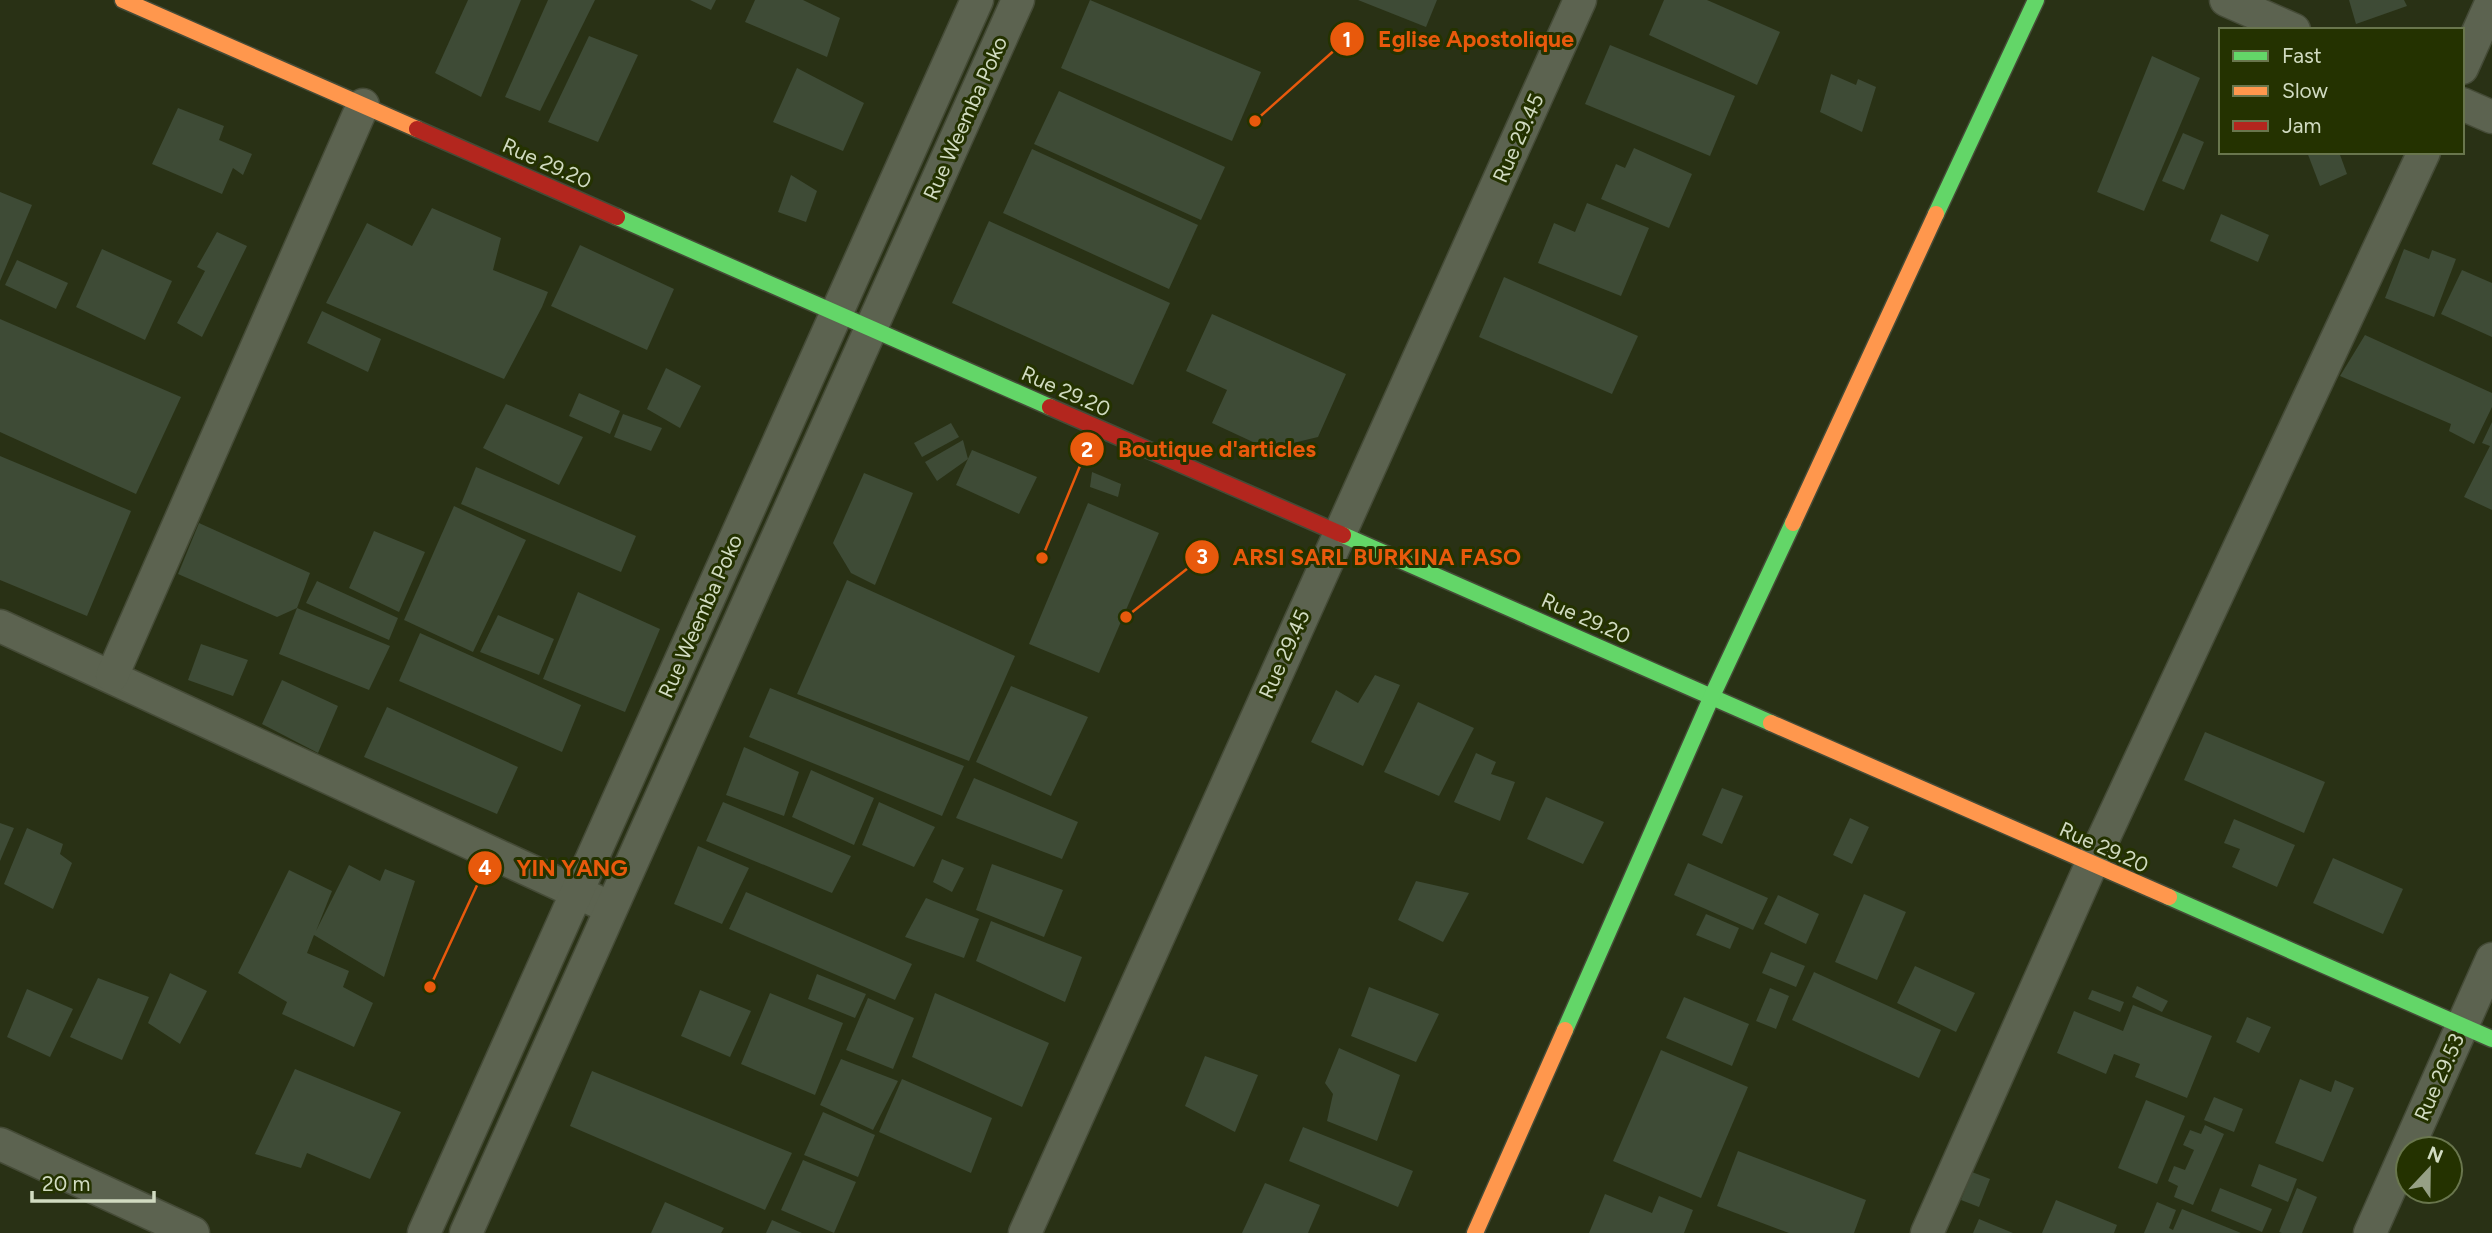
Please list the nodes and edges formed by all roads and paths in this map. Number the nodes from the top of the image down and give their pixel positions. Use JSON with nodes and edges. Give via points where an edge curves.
{"nodes":[{"id":1,"x":123,"y":0,"type":"edge"},
{"id":2,"x":977,"y":0,"type":"edge"},
{"id":3,"x":1018,"y":0,"type":"edge"},
{"id":4,"x":1580,"y":0,"type":"edge"},
{"id":5,"x":2036,"y":0,"type":"edge"},
{"id":6,"x":2226,"y":0,"type":"edge"},
{"id":7,"x":2492,"y":1,"type":"edge"},
{"id":8,"x":2289,"y":28,"type":"edge"},
{"id":9,"x":2464,"y":64,"type":"edge"},
{"id":10,"x":363,"y":105,"type":"junction"},
{"id":11,"x":2464,"y":105,"type":"edge"},
{"id":12,"x":2492,"y":117,"type":"edge"},
{"id":13,"x":2423,"y":154,"type":"edge"},
{"id":14,"x":837,"y":313,"type":"junction"},
{"id":15,"x":871,"y":328,"type":"junction"},
{"id":16,"x":1339,"y":533,"type":"junction"},
{"id":17,"x":0,"y":626,"type":"edge"},
{"id":18,"x":112,"y":676,"type":"junction"},
{"id":19,"x":1712,"y":696,"type":"junction"},
{"id":20,"x":2091,"y":864,"type":"junction"},
{"id":21,"x":576,"y":892,"type":"junction"},
{"id":22,"x":611,"y":908,"type":"junction"},
{"id":23,"x":2492,"y":959,"type":"edge"},
{"id":24,"x":2461,"y":1026,"type":"junction"},
{"id":25,"x":2492,"y":1039,"type":"edge"},
{"id":26,"x":0,"y":1144,"type":"edge"},
{"id":27,"x":194,"y":1233,"type":"edge"},
{"id":28,"x":424,"y":1233,"type":"edge"},
{"id":29,"x":466,"y":1233,"type":"edge"},
{"id":30,"x":1025,"y":1233,"type":"edge"},
{"id":31,"x":1475,"y":1233,"type":"edge"},
{"id":32,"x":1927,"y":1233,"type":"edge"},
{"id":33,"x":2370,"y":1233,"type":"edge"}],
"edges":[{"from":1,"to":10,"type":"street","name":"Rue 29.20"},
{"from":2,"to":14,"type":"street","name":"Rue Weemba Poko"},
{"from":3,"to":15,"type":"street","name":"Rue Weemba Poko"},
{"from":4,"to":16,"type":"street","name":"Rue 29.45"},
{"from":5,"to":19,"type":"street"},
{"from":6,"to":8,"type":"street"},
{"from":7,"to":9,"type":"street"},
{"from":10,"to":14,"type":"street","name":"Rue 29.20"},
{"from":10,"to":18,"type":"street"},
{"from":11,"to":12,"type":"street"},
{"from":13,"to":20,"type":"street"},
{"from":14,"to":15,"type":"street","name":"Rue 29.20"},
{"from":14,"to":21,"type":"street","name":"Rue Weemba Poko"},
{"from":15,"to":16,"type":"street","name":"Rue 29.20"},
{"from":15,"to":22,"type":"street","name":"Rue Weemba Poko"},
{"from":16,"to":19,"type":"street","name":"Rue 29.20"},
{"from":16,"to":30,"type":"street","name":"Rue 29.45"},
{"from":17,"to":18,"type":"street"},
{"from":18,"to":21,"type":"street"},
{"from":19,"to":20,"type":"street","name":"Rue 29.20"},
{"from":19,"to":31,"type":"street"},
{"from":20,"to":24,"type":"street","name":"Rue 29.20"},
{"from":20,"to":32,"type":"street"},
{"from":21,"to":22,"type":"street"},
{"from":21,"to":28,"type":"street","name":"Rue Weemba Poko"},
{"from":22,"to":29,"type":"street","name":"Rue Weemba Poko"},
{"from":23,"to":24,"type":"street","name":"Rue 29.53"},
{"from":24,"to":25,"type":"street","name":"Rue 29.20"},
{"from":24,"to":33,"type":"street","name":"Rue 29.53"},
{"from":26,"to":27,"type":"street"}]}
